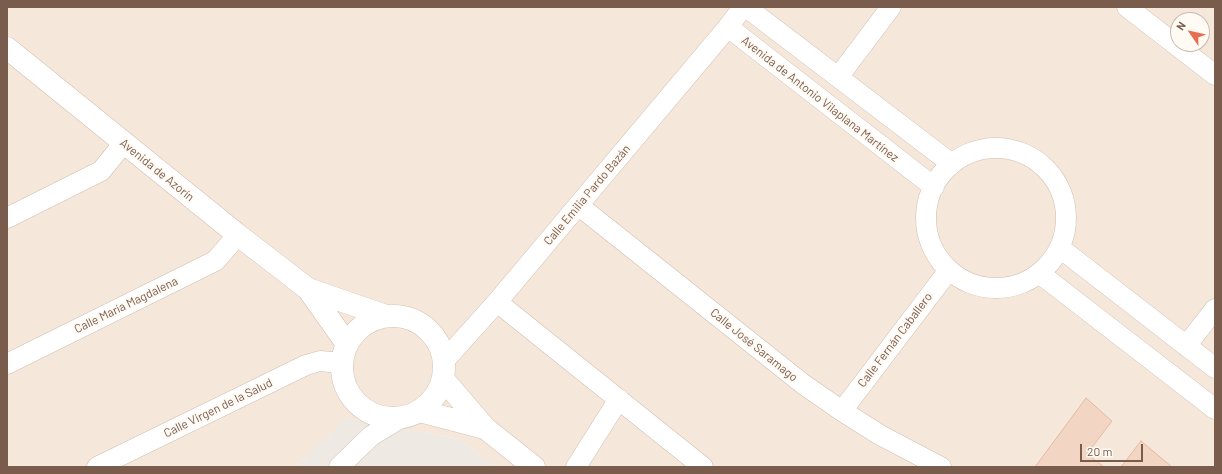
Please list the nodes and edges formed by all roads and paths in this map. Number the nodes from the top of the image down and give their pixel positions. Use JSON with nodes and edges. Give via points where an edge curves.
{"nodes":[{"id":1,"x":745,"y":7,"type":"edge"},
{"id":2,"x":891,"y":7,"type":"edge"},
{"id":3,"x":1127,"y":7,"type":"edge"},
{"id":4,"x":728,"y":27,"type":"junction"},
{"id":5,"x":10,"y":55,"type":"edge"},
{"id":6,"x":1215,"y":75,"type":"edge"},
{"id":7,"x":839,"y":76,"type":"junction"},
{"id":8,"x":124,"y":143,"type":"junction"},
{"id":9,"x":952,"y":164,"type":"junction"},
{"id":10,"x":934,"y":187,"type":"junction"},
{"id":11,"x":578,"y":205,"type":"junction"},
{"id":12,"x":7,"y":218,"type":"edge"},
{"id":13,"x":238,"y":235,"type":"junction"},
{"id":14,"x":1060,"y":248,"type":"junction"},
{"id":15,"x":949,"y":270,"type":"junction"},
{"id":16,"x":1039,"y":274,"type":"junction"},
{"id":17,"x":308,"y":289,"type":"junction"},
{"id":18,"x":497,"y":302,"type":"junction"},
{"id":19,"x":1215,"y":309,"type":"edge"},
{"id":20,"x":386,"y":316,"type":"junction"},
{"id":21,"x":1186,"y":346,"type":"junction"},
{"id":22,"x":344,"y":354,"type":"junction"},
{"id":23,"x":7,"y":364,"type":"edge"},
{"id":24,"x":1215,"y":368,"type":"edge"},
{"id":25,"x":443,"y":370,"type":"junction"},
{"id":26,"x":619,"y":399,"type":"junction"},
{"id":27,"x":1215,"y":409,"type":"edge"},
{"id":28,"x":420,"y":411,"type":"junction"},
{"id":29,"x":842,"y":411,"type":"junction"},
{"id":30,"x":399,"y":419,"type":"junction"},
{"id":31,"x":484,"y":428,"type":"junction"},
{"id":32,"x":97,"y":467,"type":"edge"},
{"id":33,"x":339,"y":467,"type":"edge"},
{"id":34,"x":534,"y":467,"type":"edge"},
{"id":35,"x":576,"y":467,"type":"edge"},
{"id":36,"x":703,"y":467,"type":"edge"},
{"id":37,"x":942,"y":467,"type":"edge"}],
"edges":[{"from":1,"to":4,"type":"street"},
{"from":1,"to":7,"type":"street"},
{"from":2,"to":7,"type":"street"},
{"from":3,"to":6,"type":"street"},
{"from":4,"to":10,"type":"street","name":"Avenida de Antonio Vilaplana Martínez"},
{"from":4,"to":11,"type":"street","name":"Calle Emilia Pardo Bazán"},
{"from":5,"to":8,"type":"street","name":"Avenida de Azorín"},
{"from":7,"to":9,"type":"street"},
{"from":8,"to":12,"type":"street","via":[[101,171]]},
{"from":8,"to":13,"type":"street","name":"Avenida de Azorín"},
{"from":9,"to":10,"type":"street"},
{"from":9,"to":14,"type":"street","via":[[970,153],[990,148],[1011,149],[1031,157],[1048,170],[1059,187],[1066,207],[1066,228]]},
{"from":10,"to":15,"type":"street","via":[[927,207],[927,228],[932,248]]},
{"from":11,"to":18,"type":"street","name":"Calle Emilia Pardo Bazán"},
{"from":11,"to":29,"type":"street","name":"Calle José Saramago","via":[[803,384]]},
{"from":13,"to":17,"type":"street","name":"Avenida de Azorín"},
{"from":13,"to":23,"type":"street","name":"Calle María Magdalena","via":[[215,261]]},
{"from":14,"to":16,"type":"street"},
{"from":14,"to":21,"type":"street"},
{"from":15,"to":16,"type":"street","via":[[960,279],[980,287],[1000,288],[1021,284]]},
{"from":15,"to":29,"type":"street","name":"Calle Fernán Caballero"},
{"from":16,"to":27,"type":"street"},
{"from":17,"to":20,"type":"street"},
{"from":17,"to":22,"type":"street"},
{"from":18,"to":25,"type":"street","name":"Calle Emilia Pardo Bazán"},
{"from":18,"to":26,"type":"street"},
{"from":19,"to":21,"type":"street"},
{"from":20,"to":22,"type":"street","via":[[370,321],[356,331]]},
{"from":20,"to":25,"type":"street","via":[[418,322],[430,332],[439,345]]},
{"from":21,"to":24,"type":"street"},
{"from":22,"to":30,"type":"street","via":[[342,378],[357,405],[369,413]]},
{"from":22,"to":32,"type":"street","name":"Calle Virgen de la Salud","via":[[306,365]]},
{"from":25,"to":28,"type":"street","via":[[438,391],[431,402]]},
{"from":25,"to":31,"type":"street"},
{"from":26,"to":35,"type":"street"},
{"from":26,"to":36,"type":"street"},
{"from":28,"to":30,"type":"street"},
{"from":28,"to":31,"type":"street"},
{"from":29,"to":37,"type":"street","name":"Calle José Saramago","via":[[880,435]]},
{"from":30,"to":33,"type":"street","via":[[371,436]]},
{"from":31,"to":34,"type":"street"}]}
